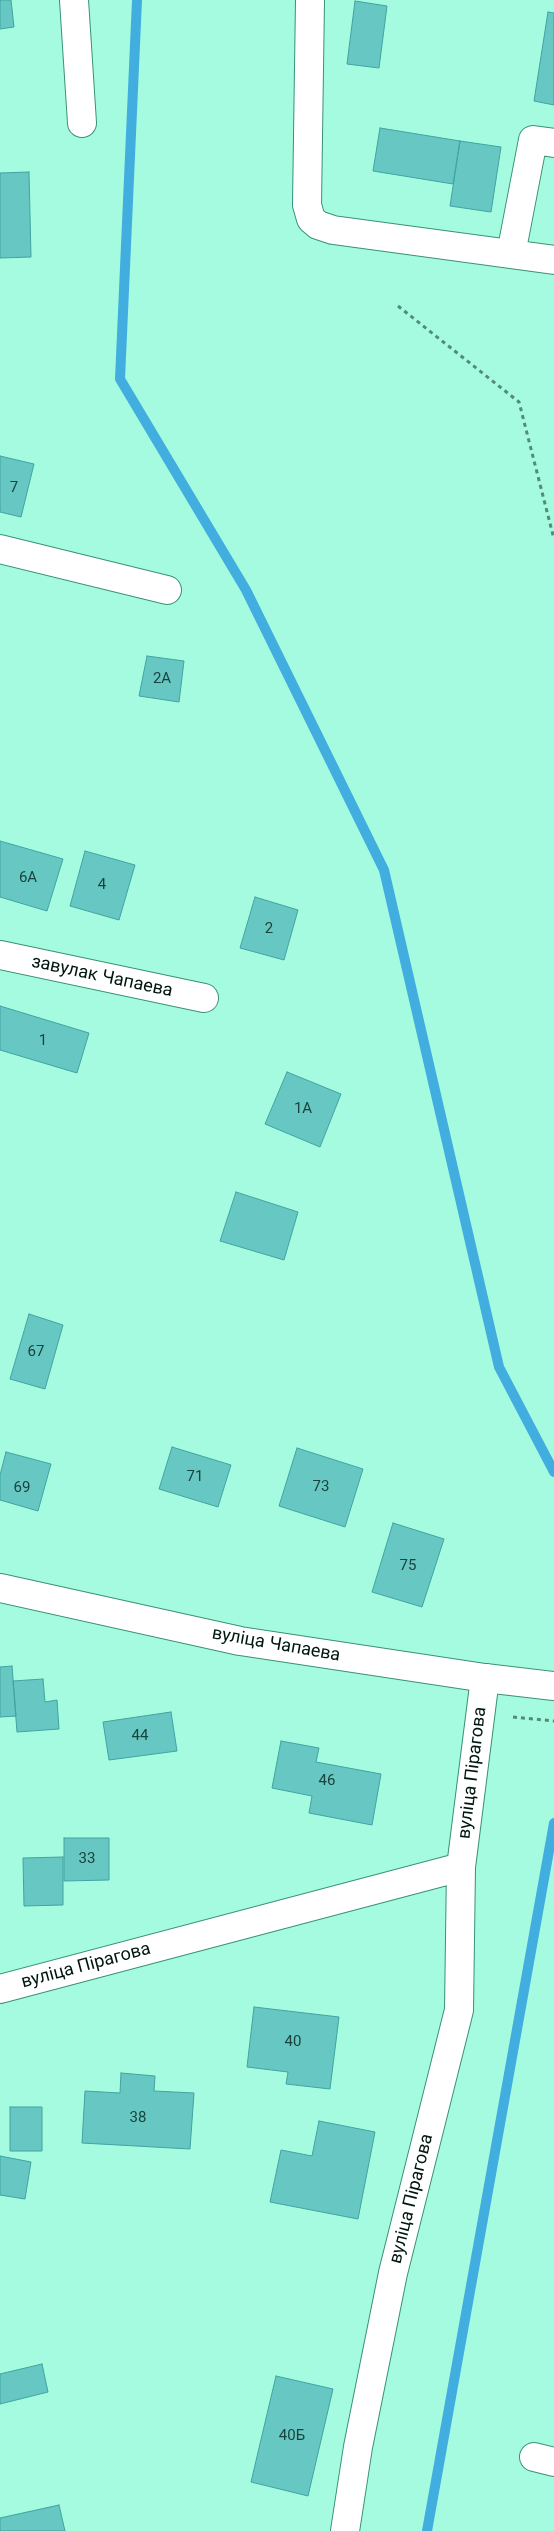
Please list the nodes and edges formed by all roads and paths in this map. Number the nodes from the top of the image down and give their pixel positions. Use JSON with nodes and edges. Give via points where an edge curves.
{"nodes":[{"id":1,"x":74,"y":0,"type":"edge"},
{"id":2,"x":310,"y":0,"type":"edge"},
{"id":3,"x":82,"y":123,"type":"dead end"},
{"id":4,"x":554,"y":143,"type":"edge"},
{"id":5,"x":511,"y":254,"type":"junction"},
{"id":6,"x":554,"y":260,"type":"edge"},
{"id":7,"x":398,"y":306,"type":"dead end"},
{"id":8,"x":554,"y":538,"type":"edge"},
{"id":9,"x":0,"y":549,"type":"edge"},
{"id":10,"x":167,"y":590,"type":"dead end"},
{"id":11,"x":0,"y":956,"type":"edge"},
{"id":12,"x":204,"y":998,"type":"dead end"},
{"id":13,"x":0,"y":1588,"type":"edge"},
{"id":14,"x":485,"y":1678,"type":"junction"},
{"id":15,"x":554,"y":1686,"type":"edge"},
{"id":16,"x":480,"y":1714,"type":"junction"},
{"id":17,"x":554,"y":1721,"type":"edge"},
{"id":18,"x":461,"y":1867,"type":"junction"},
{"id":19,"x":0,"y":1989,"type":"edge"},
{"id":20,"x":346,"y":2531,"type":"edge"}],
"edges":[{"from":1,"to":3,"type":"street"},
{"from":2,"to":5,"type":"street","via":[[307,205],[311,219],[333,230]]},
{"from":4,"to":5,"type":"street","via":[[533,140]]},
{"from":5,"to":6,"type":"street"},
{"from":7,"to":8,"type":"path","via":[[519,402]]},
{"from":9,"to":10,"type":"street"},
{"from":11,"to":12,"type":"street","name":"завулак Чапаева"},
{"from":13,"to":14,"type":"street","name":"вуліца Чапаева","via":[[240,1641]]},
{"from":14,"to":15,"type":"street","name":"вуліца Чапаева"},
{"from":14,"to":16,"type":"street","name":"вуліца Пірагова"},
{"from":16,"to":17,"type":"path"},
{"from":16,"to":18,"type":"street","name":"вуліца Пірагова"},
{"from":18,"to":19,"type":"street","name":"вуліца Пірагова"},
{"from":18,"to":20,"type":"street","name":"вуліца Пірагова","via":[[459,2010],[393,2273],[358,2446]]}]}
